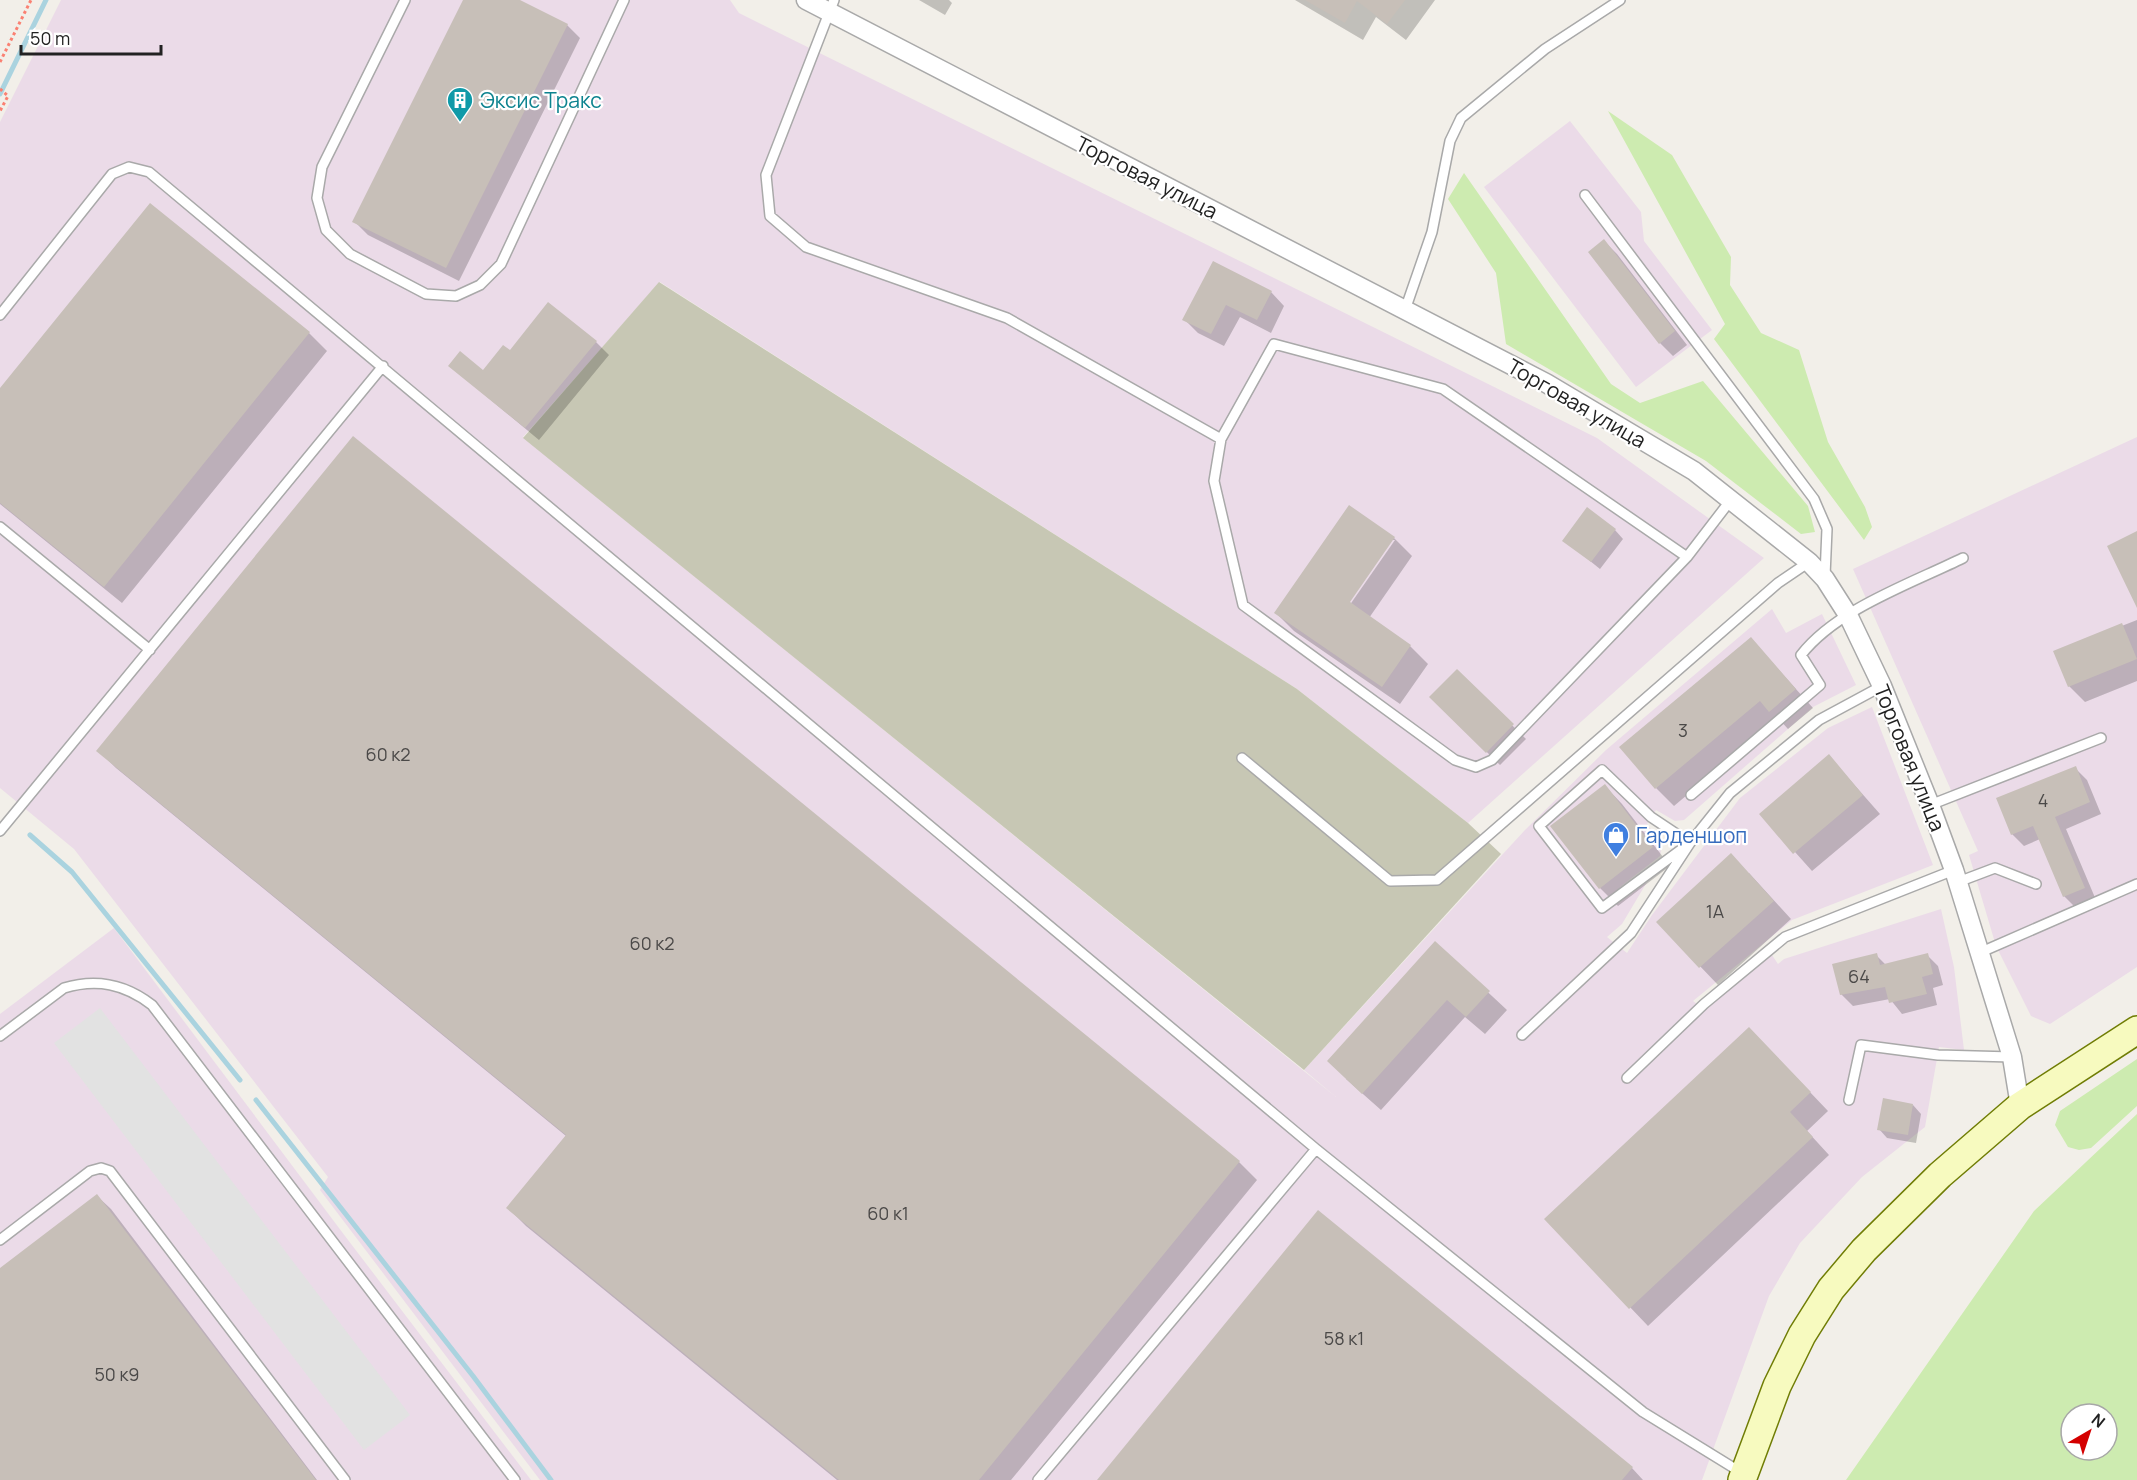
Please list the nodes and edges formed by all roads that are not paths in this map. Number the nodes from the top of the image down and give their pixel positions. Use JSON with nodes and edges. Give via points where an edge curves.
{"nodes":[{"id":1,"x":405,"y":0,"type":"edge"},
{"id":2,"x":624,"y":0,"type":"edge"},
{"id":3,"x":806,"y":0,"type":"edge"},
{"id":4,"x":1620,"y":0,"type":"edge"},
{"id":5,"x":831,"y":6,"type":"edge"},
{"id":6,"x":1585,"y":195,"type":"dead end"},
{"id":7,"x":1405,"y":310,"type":"junction"},
{"id":8,"x":0,"y":315,"type":"edge"},
{"id":9,"x":383,"y":366,"type":"junction"},
{"id":10,"x":1221,"y":439,"type":"junction"},
{"id":11,"x":1730,"y":501,"type":"junction"},
{"id":12,"x":0,"y":527,"type":"edge"},
{"id":13,"x":1688,"y":556,"type":"junction"},
{"id":14,"x":1963,"y":558,"type":"dead end"},
{"id":15,"x":1809,"y":562,"type":"junction"},
{"id":16,"x":1825,"y":579,"type":"junction"},
{"id":17,"x":1848,"y":615,"type":"junction"},
{"id":18,"x":150,"y":650,"type":"junction"},
{"id":19,"x":1882,"y":686,"type":"junction"},
{"id":20,"x":2101,"y":738,"type":"dead end"},
{"id":21,"x":1242,"y":758,"type":"dead end"},
{"id":22,"x":1691,"y":795,"type":"dead end"},
{"id":23,"x":1930,"y":805,"type":"junction"},
{"id":24,"x":0,"y":831,"type":"edge"},
{"id":25,"x":1690,"y":843,"type":"junction"},
{"id":26,"x":1956,"y":876,"type":"junction"},
{"id":27,"x":2036,"y":884,"type":"dead end"},
{"id":28,"x":2137,"y":884,"type":"edge"},
{"id":29,"x":1978,"y":953,"type":"junction"},
{"id":30,"x":2137,"y":1030,"type":"edge"},
{"id":31,"x":1522,"y":1035,"type":"dead end"},
{"id":32,"x":0,"y":1036,"type":"edge"},
{"id":33,"x":2012,"y":1057,"type":"junction"},
{"id":34,"x":1627,"y":1078,"type":"dead end"},
{"id":35,"x":1849,"y":1100,"type":"dead end"},
{"id":36,"x":2020,"y":1106,"type":"junction"},
{"id":37,"x":1316,"y":1149,"type":"junction"},
{"id":38,"x":0,"y":1240,"type":"edge"},
{"id":39,"x":1743,"y":1477,"type":"edge"},
{"id":40,"x":345,"y":1480,"type":"edge"},
{"id":41,"x":515,"y":1480,"type":"edge"},
{"id":42,"x":1038,"y":1480,"type":"edge"}],
"edges":[{"from":1,"to":2,"type":"lane","via":[[322,167],[317,198],[326,230],[350,254],[426,294],[456,296],[480,285],[501,264]]},
{"from":3,"to":5,"type":"street","name":"Торговая улица"},
{"from":4,"to":7,"type":"lane","via":[[1545,49],[1461,118],[1450,141],[1432,232]]},
{"from":5,"to":7,"type":"street","name":"Торговая улица"},
{"from":5,"to":10,"type":"lane","via":[[766,175],[770,216],[806,247],[1007,318]]},
{"from":6,"to":16,"type":"lane","via":[[1814,499],[1827,529]]},
{"from":7,"to":11,"type":"street","name":"Торговая улица","via":[[1546,383],[1694,471]]},
{"from":8,"to":9,"type":"lane","via":[[112,174],[129,167],[149,172]]},
{"from":9,"to":18,"type":"lane"},
{"from":9,"to":37,"type":"lane"},
{"from":10,"to":13,"type":"lane","via":[[1274,344],[1443,389]]},
{"from":10,"to":13,"type":"lane","via":[[1214,481],[1243,605],[1455,760],[1476,767],[1492,759]]},
{"from":11,"to":13,"type":"lane"},
{"from":11,"to":15,"type":"street","name":"Торговая улица"},
{"from":12,"to":18,"type":"lane"},
{"from":14,"to":17,"type":"lane"},
{"from":15,"to":16,"type":"street","name":"Торговая улица"},
{"from":15,"to":21,"type":"lane","via":[[1778,584],[1437,879],[1390,881]]},
{"from":16,"to":17,"type":"street","name":"Торговая улица"},
{"from":17,"to":19,"type":"street","name":"Торговая улица"},
{"from":17,"to":22,"type":"lane","via":[[1813,640],[1801,655],[1820,684]]},
{"from":18,"to":24,"type":"lane"},
{"from":19,"to":23,"type":"street","name":"Торговая улица"},
{"from":19,"to":25,"type":"lane","via":[[1819,720],[1730,793]]},
{"from":20,"to":23,"type":"lane"},
{"from":23,"to":26,"type":"street","name":"Торговая улица"},
{"from":25,"to":25,"type":"lane","via":[[1651,817],[1602,770],[1539,826],[1602,908]]},
{"from":25,"to":31,"type":"lane","via":[[1631,933]]},
{"from":26,"to":27,"type":"lane","via":[[1995,868]]},
{"from":26,"to":29,"type":"street","name":"Торговая улица"},
{"from":26,"to":34,"type":"lane","via":[[1785,937],[1704,1004]]},
{"from":28,"to":29,"type":"lane"},
{"from":29,"to":33,"type":"street","name":"Торговая улица"},
{"from":30,"to":36,"type":"main road"},
{"from":32,"to":41,"type":"lane","via":[[64,988],[77,984],[116,985],[152,1005]]},
{"from":33,"to":35,"type":"lane","via":[[1938,1055],[1861,1045]]},
{"from":33,"to":36,"type":"street","name":"Торговая улица"},
{"from":36,"to":39,"type":"main road","via":[[1893,1219],[1831,1289],[1777,1386]]},
{"from":37,"to":39,"type":"lane","via":[[1642,1412]]},
{"from":37,"to":42,"type":"lane"},
{"from":38,"to":40,"type":"lane","via":[[90,1171],[110,1171]]}]}
